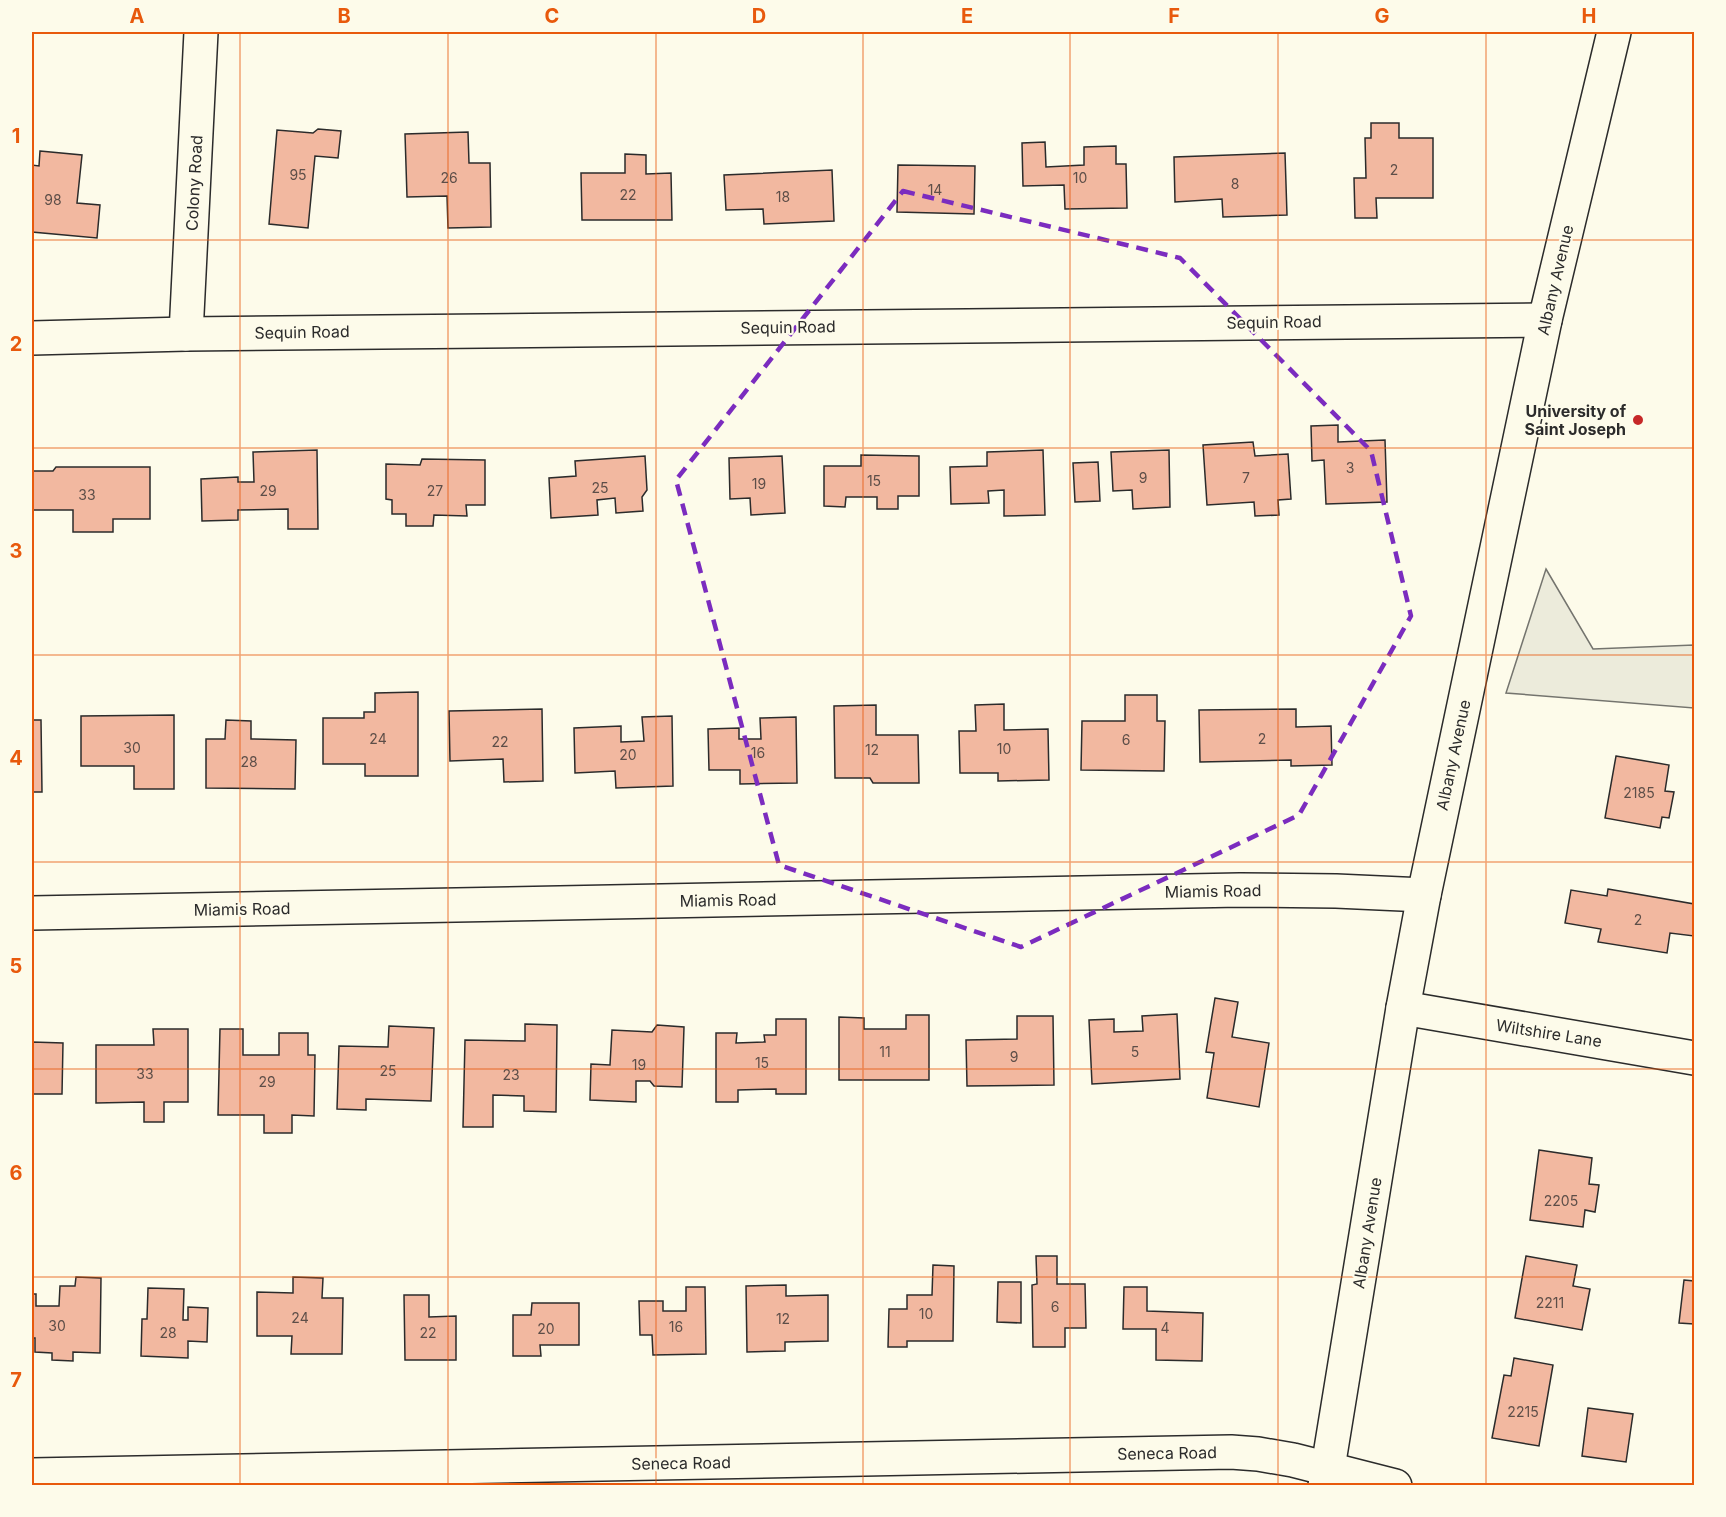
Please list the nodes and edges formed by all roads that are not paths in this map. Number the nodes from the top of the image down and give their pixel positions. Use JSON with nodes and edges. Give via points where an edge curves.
{"nodes":[{"id":1,"x":201,"y":32,"type":"edge"},
{"id":2,"x":1614,"y":32,"type":"edge"},
{"id":3,"x":1545,"y":320,"type":"junction"},
{"id":4,"x":186,"y":334,"type":"junction"},
{"id":5,"x":32,"y":338,"type":"edge"},
{"id":6,"x":1424,"y":895,"type":"junction"},
{"id":7,"x":32,"y":914,"type":"edge"},
{"id":8,"x":1403,"y":1008,"type":"junction"},
{"id":9,"x":1695,"y":1058,"type":"edge"},
{"id":10,"x":32,"y":1475,"type":"edge"},
{"id":11,"x":1327,"y":1477,"type":"edge"},
{"id":12,"x":1395,"y":1485,"type":"edge"}],
"edges":[{"from":1,"to":4,"type":"main road","name":"Colony Road"},
{"from":2,"to":3,"type":"main road","name":"Albany Avenue"},
{"from":3,"to":4,"type":"main road","name":"Sequin Road"},
{"from":3,"to":6,"type":"main road","name":"Albany Avenue"},
{"from":4,"to":5,"type":"main road","name":"Sequin Road"},
{"from":6,"to":7,"type":"main road","name":"Miamis Road","via":[[1228,891]]},
{"from":6,"to":8,"type":"main road","name":"Albany Avenue"},
{"from":8,"to":9,"type":"main road","name":"Wiltshire Lane"},
{"from":8,"to":11,"type":"main road","name":"Albany Avenue"},
{"from":10,"to":11,"type":"main road","name":"Seneca Road","via":[[1231,1452],[1277,1457]]},
{"from":11,"to":12,"type":"main road","name":"Seneca Road"}]}
